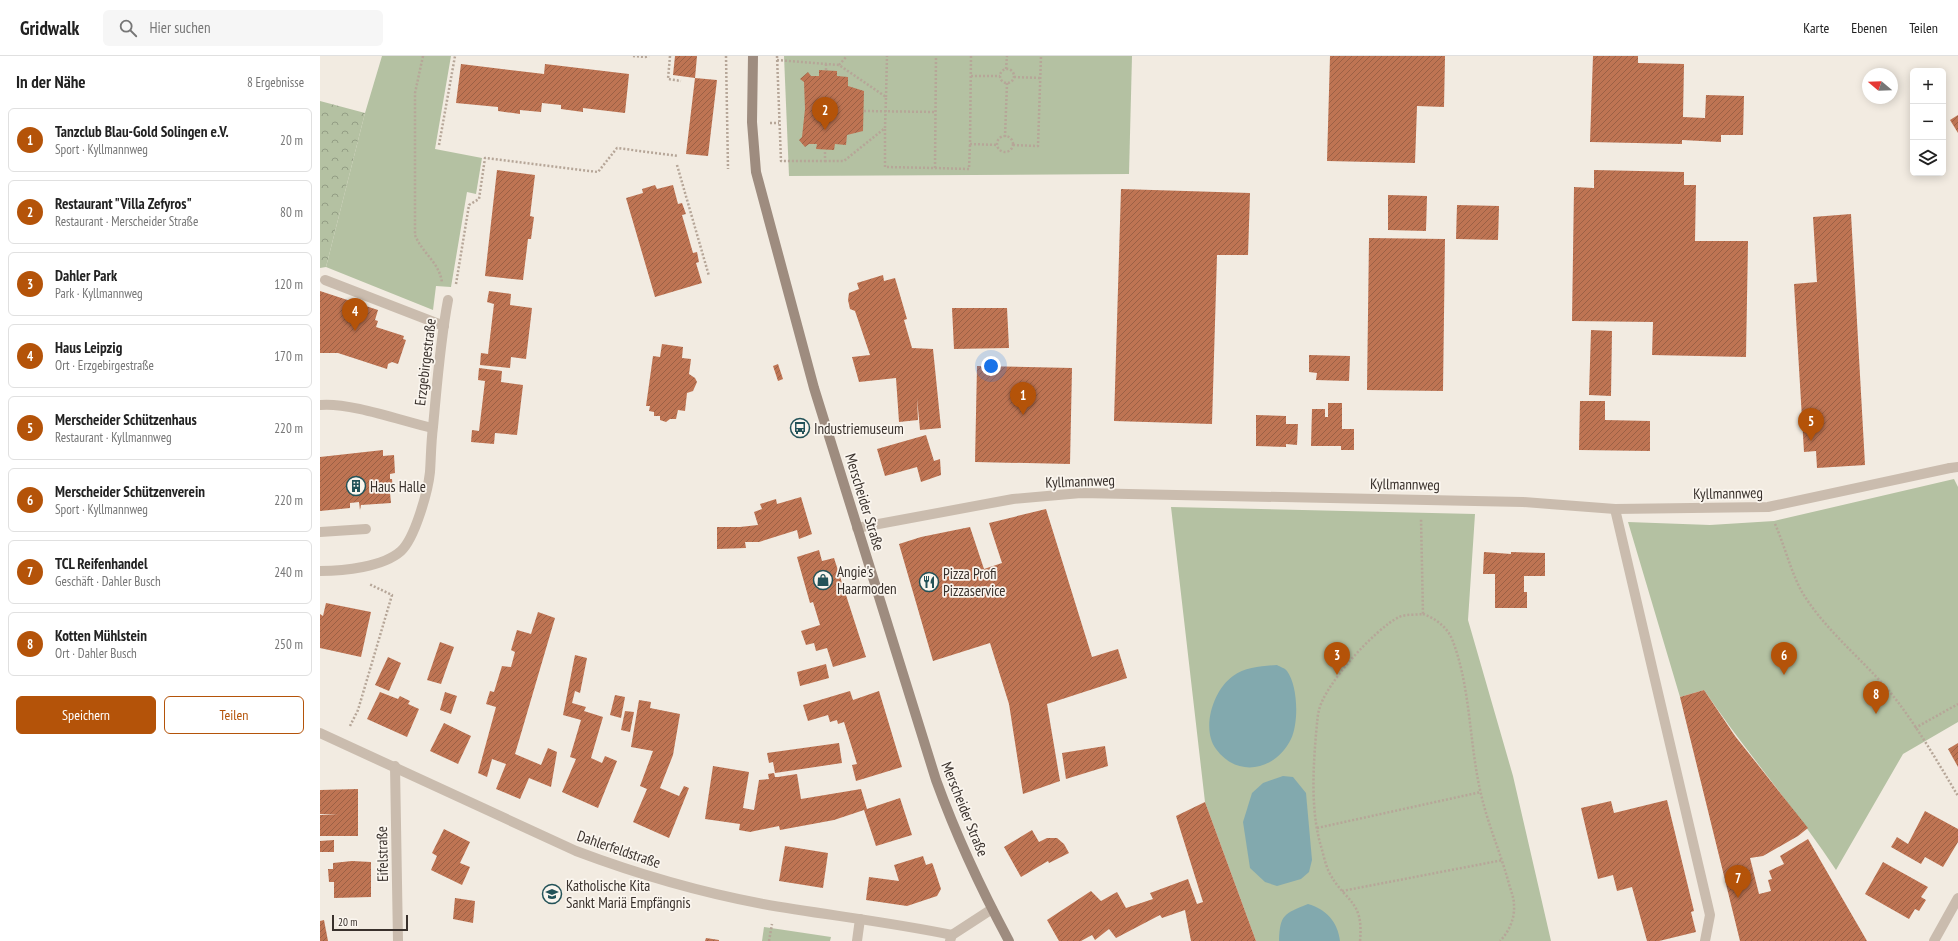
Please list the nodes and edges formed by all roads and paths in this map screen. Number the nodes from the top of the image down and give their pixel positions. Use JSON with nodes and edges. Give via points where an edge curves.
{"nodes":[{"id":1,"x":423,"y":56,"type":"edge"},
{"id":2,"x":455,"y":56,"type":"edge"},
{"id":3,"x":633,"y":56,"type":"edge"},
{"id":4,"x":649,"y":56,"type":"edge"},
{"id":5,"x":670,"y":56,"type":"edge"},
{"id":6,"x":726,"y":56,"type":"edge"},
{"id":7,"x":754,"y":56,"type":"edge"},
{"id":8,"x":777,"y":56,"type":"edge"},
{"id":9,"x":847,"y":56,"type":"edge"},
{"id":10,"x":887,"y":56,"type":"edge"},
{"id":11,"x":936,"y":56,"type":"edge"},
{"id":12,"x":971,"y":56,"type":"edge"},
{"id":13,"x":1007,"y":56,"type":"edge"},
{"id":14,"x":1041,"y":56,"type":"edge"},
{"id":15,"x":777,"y":60,"type":"junction"},
{"id":16,"x":826,"y":64,"type":"junction"},
{"id":17,"x":839,"y":65,"type":"junction"},
{"id":18,"x":1006,"y":69,"type":"junction"},
{"id":19,"x":826,"y":70,"type":"dead end"},
{"id":20,"x":971,"y":76,"type":"junction"},
{"id":21,"x":1000,"y":76,"type":"junction"},
{"id":22,"x":1014,"y":77,"type":"junction"},
{"id":23,"x":1040,"y":78,"type":"junction"},
{"id":24,"x":681,"y":81,"type":"dead end"},
{"id":25,"x":1007,"y":83,"type":"junction"},
{"id":26,"x":886,"y":97,"type":"junction"},
{"id":27,"x":864,"y":111,"type":"dead end"},
{"id":28,"x":886,"y":111,"type":"junction"},
{"id":29,"x":935,"y":112,"type":"junction"},
{"id":30,"x":885,"y":128,"type":"junction"},
{"id":31,"x":1005,"y":137,"type":"junction"},
{"id":32,"x":970,"y":144,"type":"junction"},
{"id":33,"x":439,"y":145,"type":"dead end"},
{"id":34,"x":998,"y":145,"type":"junction"},
{"id":35,"x":1013,"y":145,"type":"junction"},
{"id":36,"x":825,"y":150,"type":"dead end"},
{"id":37,"x":678,"y":156,"type":"dead end"},
{"id":38,"x":825,"y":161,"type":"junction"},
{"id":39,"x":677,"y":165,"type":"dead end"},
{"id":40,"x":935,"y":168,"type":"junction"},
{"id":41,"x":728,"y":169,"type":"dead end"},
{"id":42,"x":709,"y":276,"type":"dead end"},
{"id":43,"x":325,"y":280,"type":"dead end"},
{"id":44,"x":448,"y":300,"type":"junction"},
{"id":45,"x":444,"y":326,"type":"junction"},
{"id":46,"x":320,"y":405,"type":"edge"},
{"id":47,"x":432,"y":428,"type":"junction"},
{"id":48,"x":1954,"y":467,"type":"edge"},
{"id":49,"x":1421,"y":500,"type":"junction"},
{"id":50,"x":1768,"y":507,"type":"junction"},
{"id":51,"x":1615,"y":510,"type":"junction"},
{"id":52,"x":857,"y":528,"type":"junction"},
{"id":53,"x":366,"y":529,"type":"dead end"},
{"id":54,"x":320,"y":532,"type":"edge"},
{"id":55,"x":320,"y":571,"type":"edge"},
{"id":56,"x":341,"y":571,"type":"junction"},
{"id":57,"x":1423,"y":614,"type":"junction"},
{"id":58,"x":1958,"y":704,"type":"edge"},
{"id":59,"x":1915,"y":728,"type":"junction"},
{"id":60,"x":320,"y":733,"type":"edge"},
{"id":61,"x":343,"y":743,"type":"junction"},
{"id":62,"x":395,"y":766,"type":"junction"},
{"id":63,"x":1480,"y":792,"type":"junction"},
{"id":64,"x":1958,"y":796,"type":"edge"},
{"id":65,"x":1317,"y":828,"type":"junction"},
{"id":66,"x":1503,"y":860,"type":"junction"},
{"id":67,"x":1342,"y":891,"type":"junction"},
{"id":68,"x":1958,"y":898,"type":"edge"},
{"id":69,"x":992,"y":908,"type":"junction"},
{"id":70,"x":860,"y":919,"type":"junction"},
{"id":71,"x":951,"y":938,"type":"edge"},
{"id":72,"x":398,"y":941,"type":"edge"},
{"id":73,"x":857,"y":941,"type":"edge"},
{"id":74,"x":1009,"y":941,"type":"edge"},
{"id":75,"x":1360,"y":941,"type":"edge"},
{"id":76,"x":1500,"y":941,"type":"edge"},
{"id":77,"x":1705,"y":941,"type":"edge"},
{"id":78,"x":1934,"y":941,"type":"edge"}],
"edges":[{"from":1,"to":44,"type":"path","via":[[415,93],[415,235],[437,266]]},
{"from":2,"to":33,"type":"path"},
{"from":3,"to":4,"type":"path"},
{"from":5,"to":24,"type":"path","via":[[668,80]]},
{"from":6,"to":41,"type":"path"},
{"from":7,"to":52,"type":"main road","name":"Merscheider Straße","via":[[752,122],[756,172],[814,388]]},
{"from":8,"to":15,"type":"path"},
{"from":9,"to":17,"type":"path"},
{"from":10,"to":26,"type":"path"},
{"from":11,"to":29,"type":"path"},
{"from":12,"to":20,"type":"path"},
{"from":13,"to":18,"type":"path"},
{"from":14,"to":23,"type":"path"},
{"from":15,"to":16,"type":"path"},
{"from":15,"to":38,"type":"path","via":[[781,161]]},
{"from":16,"to":17,"type":"path"},
{"from":16,"to":19,"type":"path"},
{"from":17,"to":26,"type":"path"},
{"from":18,"to":21,"type":"path"},
{"from":18,"to":22,"type":"path","via":[[1013,71]]},
{"from":20,"to":21,"type":"path"},
{"from":20,"to":32,"type":"path"},
{"from":21,"to":25,"type":"path","via":[[1001,80]]},
{"from":22,"to":23,"type":"path"},
{"from":22,"to":25,"type":"path","via":[[1012,82]]},
{"from":23,"to":35,"type":"path","via":[[1038,146]]},
{"from":25,"to":31,"type":"path"},
{"from":26,"to":28,"type":"path"},
{"from":27,"to":28,"type":"path"},
{"from":28,"to":29,"type":"path"},
{"from":28,"to":30,"type":"path"},
{"from":29,"to":40,"type":"path"},
{"from":30,"to":38,"type":"path","via":[[844,161]]},
{"from":30,"to":40,"type":"path","via":[[885,167]]},
{"from":31,"to":34,"type":"path","via":[[999,140]]},
{"from":31,"to":35,"type":"path","via":[[1010,138]]},
{"from":32,"to":34,"type":"path"},
{"from":32,"to":40,"type":"path","via":[[969,169]]},
{"from":34,"to":35,"type":"path","via":[[1002,151],[1007,152]]},
{"from":36,"to":38,"type":"path"},
{"from":37,"to":44,"type":"path","via":[[617,148],[598,172],[485,158],[480,199],[469,205],[455,291]]},
{"from":39,"to":42,"type":"path"},
{"from":43,"to":45,"type":"street"},
{"from":44,"to":45,"type":"street","name":"Erzgebirgestraße"},
{"from":45,"to":47,"type":"street","name":"Erzgebirgestraße"},
{"from":46,"to":47,"type":"street","name":"Erzgebirgestraße","via":[[351,408]]},
{"from":47,"to":56,"type":"street","name":"Erzgebirgestraße","via":[[429,478],[410,540],[401,551],[389,559]]},
{"from":48,"to":50,"type":"street","name":"Kyllmannweg"},
{"from":49,"to":51,"type":"street","name":"Kyllmannweg","via":[[1523,502]]},
{"from":49,"to":52,"type":"street","name":"Kyllmannweg","via":[[1081,493],[1013,499]]},
{"from":49,"to":57,"type":"path"},
{"from":50,"to":51,"type":"street","name":"Kyllmannweg"},
{"from":50,"to":59,"type":"path","via":[[1802,592],[1838,638],[1890,693]]},
{"from":51,"to":77,"type":"street","via":[[1710,914]]},
{"from":52,"to":69,"type":"main road","name":"Merscheider Straße","via":[[936,780],[949,816]]},
{"from":53,"to":54,"type":"street"},
{"from":55,"to":56,"type":"street","name":"Erzgebirgestraße"},
{"from":56,"to":61,"type":"path","via":[[392,595],[358,710]]},
{"from":57,"to":63,"type":"path","via":[[1433,618],[1446,629],[1454,644],[1467,701]]},
{"from":57,"to":65,"type":"path","via":[[1401,616],[1387,624],[1331,684],[1319,709],[1314,753],[1314,810]]},
{"from":58,"to":59,"type":"path"},
{"from":59,"to":64,"type":"path"},
{"from":60,"to":61,"type":"street","name":"Dahlerfeldstraße"},
{"from":61,"to":62,"type":"street","name":"Dahlerfeldstraße"},
{"from":62,"to":70,"type":"street","name":"Dahlerfeldstraße","via":[[576,851],[615,866],[713,893]]},
{"from":62,"to":72,"type":"street","name":"Eifelstraße"},
{"from":63,"to":65,"type":"path"},
{"from":63,"to":66,"type":"path"},
{"from":65,"to":67,"type":"path","via":[[1329,872]]},
{"from":66,"to":67,"type":"path"},
{"from":66,"to":76,"type":"path","via":[[1514,905],[1508,930]]},
{"from":67,"to":75,"type":"path","via":[[1353,902],[1359,914]]},
{"from":68,"to":78,"type":"street"},
{"from":69,"to":71,"type":"street"},
{"from":69,"to":74,"type":"main road","name":"Merscheider Straße"},
{"from":70,"to":71,"type":"street","name":"Dahlerfeldstraße"},
{"from":70,"to":73,"type":"street"}]}
